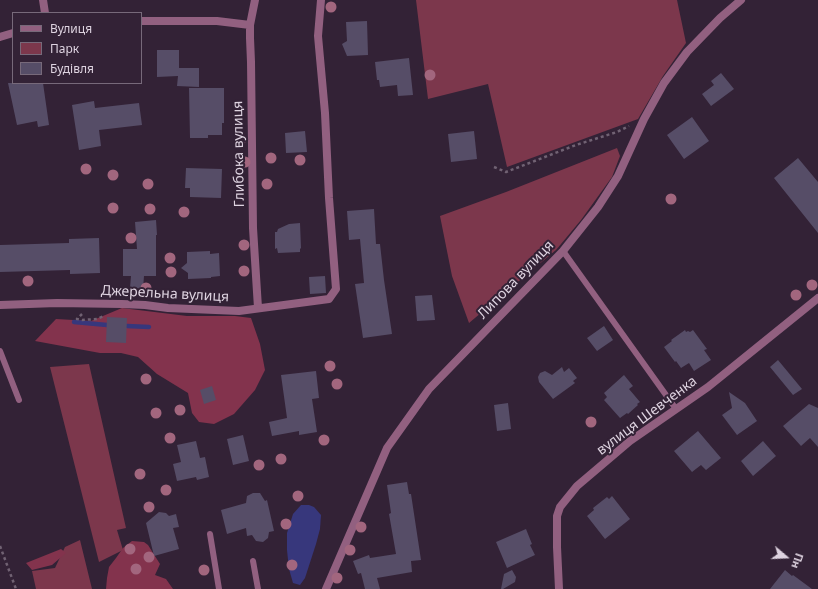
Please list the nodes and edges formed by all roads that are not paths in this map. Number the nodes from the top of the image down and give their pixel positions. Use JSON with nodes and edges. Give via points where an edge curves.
{"nodes":[{"id":1,"x":43,"y":0,"type":"edge"},
{"id":2,"x":255,"y":0,"type":"edge"},
{"id":3,"x":320,"y":0,"type":"edge"},
{"id":4,"x":741,"y":0,"type":"edge"},
{"id":5,"x":45,"y":12,"type":"edge"},
{"id":6,"x":142,"y":21,"type":"edge"},
{"id":7,"x":250,"y":25,"type":"junction"},
{"id":8,"x":12,"y":33,"type":"edge"},
{"id":9,"x":0,"y":37,"type":"edge"},
{"id":10,"x":563,"y":251,"type":"junction"},
{"id":11,"x":818,"y":298,"type":"edge"},
{"id":12,"x":0,"y":305,"type":"edge"},
{"id":13,"x":258,"y":308,"type":"junction"},
{"id":14,"x":0,"y":351,"type":"edge"},
{"id":15,"x":19,"y":400,"type":"dead end"},
{"id":16,"x":676,"y":409,"type":"junction"},
{"id":17,"x":210,"y":534,"type":"dead end"},
{"id":18,"x":254,"y":561,"type":"dead end"},
{"id":19,"x":219,"y":589,"type":"edge"},
{"id":20,"x":258,"y":589,"type":"edge"},
{"id":21,"x":326,"y":589,"type":"edge"},
{"id":22,"x":559,"y":589,"type":"edge"}],
"edges":[{"from":1,"to":5,"type":"street"},
{"from":2,"to":7,"type":"street","name":"Глибока вулиця"},
{"from":3,"to":13,"type":"street","name":"Джерельна вулиця","via":[[318,36],[336,289],[329,299]]},
{"from":4,"to":10,"type":"street","name":"Липова вулиця","via":[[687,52],[664,83],[618,176],[598,207]]},
{"from":6,"to":7,"type":"street","via":[[217,20]]},
{"from":7,"to":13,"type":"street","name":"Глибока вулиця","via":[[253,228]]},
{"from":8,"to":9,"type":"street"},
{"from":10,"to":16,"type":"lane"},
{"from":10,"to":21,"type":"street","name":"Липова вулиця","via":[[429,389],[387,448]]},
{"from":11,"to":16,"type":"street","name":"вулиця Шевченка","via":[[708,387]]},
{"from":12,"to":13,"type":"street","name":"Джерельна вулиця","via":[[122,304],[238,311]]},
{"from":14,"to":15,"type":"lane"},
{"from":16,"to":22,"type":"street","name":"вулиця Шевченка","via":[[630,441],[577,486],[560,507],[557,516]]},
{"from":17,"to":19,"type":"lane"},
{"from":18,"to":20,"type":"lane"}]}
